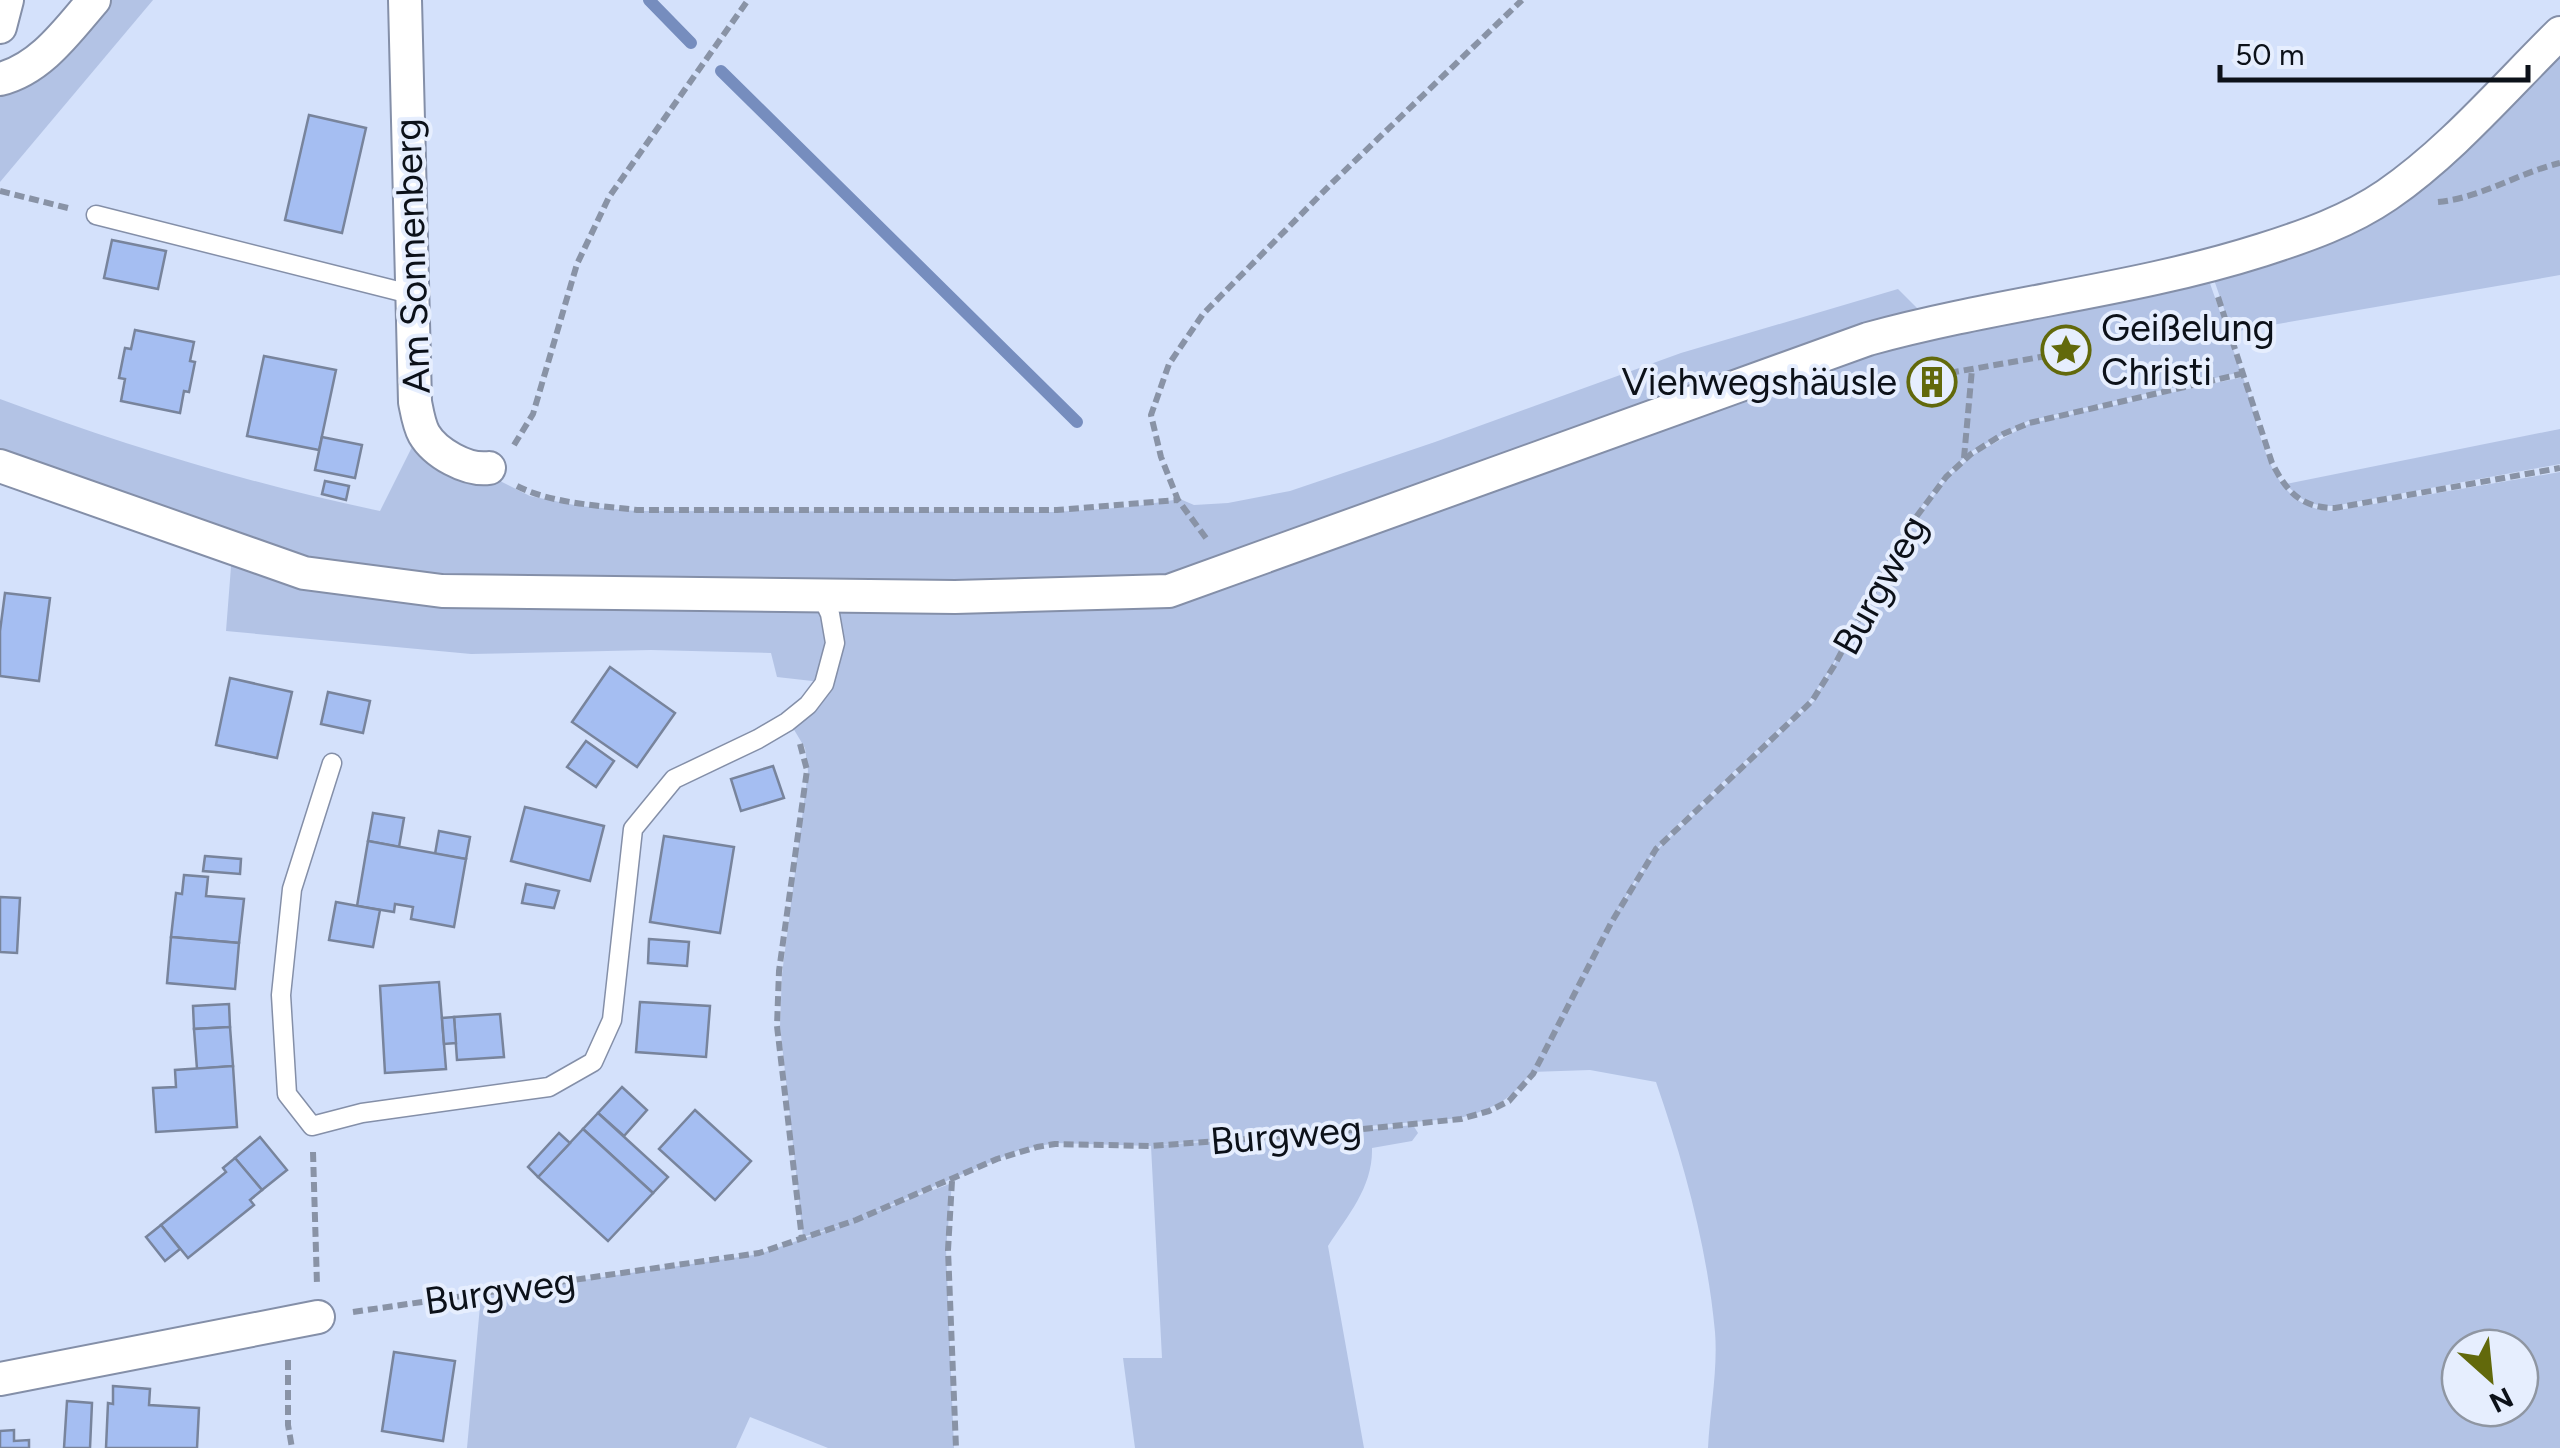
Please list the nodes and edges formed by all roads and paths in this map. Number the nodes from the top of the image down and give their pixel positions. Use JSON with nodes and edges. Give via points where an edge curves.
{"nodes":[{"id":1,"x":7,"y":0,"type":"edge"},
{"id":2,"x":94,"y":0,"type":"edge"},
{"id":3,"x":406,"y":0,"type":"edge"},
{"id":4,"x":748,"y":0,"type":"edge"},
{"id":5,"x":1522,"y":0,"type":"edge"},
{"id":6,"x":0,"y":27,"type":"edge"},
{"id":7,"x":2560,"y":33,"type":"edge"},
{"id":8,"x":0,"y":79,"type":"edge"},
{"id":9,"x":2560,"y":163,"type":"edge"},
{"id":10,"x":0,"y":192,"type":"edge"},
{"id":11,"x":2388,"y":194,"type":"junction"},
{"id":12,"x":96,"y":215,"type":"joint"},
{"id":13,"x":2207,"y":267,"type":"junction"},
{"id":14,"x":410,"y":294,"type":"junction"},
{"id":15,"x":2060,"y":297,"type":"junction"},
{"id":16,"x":1972,"y":370,"type":"junction"},
{"id":17,"x":1949,"y":373,"type":"dead end"},
{"id":18,"x":2245,"y":374,"type":"junction"},
{"id":19,"x":1964,"y":460,"type":"junction"},
{"id":20,"x":0,"y":466,"type":"edge"},
{"id":21,"x":489,"y":468,"type":"junction"},
{"id":22,"x":2560,"y":468,"type":"edge"},
{"id":23,"x":1178,"y":500,"type":"junction"},
{"id":24,"x":1230,"y":571,"type":"junction"},
{"id":25,"x":822,"y":597,"type":"junction"},
{"id":26,"x":787,"y":722,"type":"junction"},
{"id":27,"x":332,"y":763,"type":"dead end"},
{"id":28,"x":312,"y":1126,"type":"junction"},
{"id":29,"x":952,"y":1181,"type":"junction"},
{"id":30,"x":802,"y":1238,"type":"junction"},
{"id":31,"x":303,"y":1320,"type":"junction"},
{"id":32,"x":0,"y":1379,"type":"edge"},
{"id":33,"x":292,"y":1448,"type":"edge"},
{"id":34,"x":956,"y":1448,"type":"edge"}],
"edges":[{"from":1,"to":6,"type":"street"},
{"from":2,"to":8,"type":"street","via":[[54,46]]},
{"from":3,"to":14,"type":"street","name":"Am Sonnenberg"},
{"from":4,"to":21,"type":"path","via":[[608,197],[577,264],[533,414],[510,452]]},
{"from":5,"to":23,"type":"path","via":[[1216,301],[1169,364],[1151,414]]},
{"from":7,"to":11,"type":"street"},
{"from":9,"to":11,"type":"path","via":[[2461,200],[2408,202]]},
{"from":10,"to":12,"type":"path"},
{"from":11,"to":13,"type":"street","via":[[2324,230]]},
{"from":12,"to":14,"type":"lane"},
{"from":13,"to":15,"type":"street"},
{"from":13,"to":18,"type":"path"},
{"from":14,"to":21,"type":"street","name":"Am Sonnenberg","via":[[422,431],[458,462]]},
{"from":15,"to":16,"type":"path","via":[[2067,338],[2052,355]]},
{"from":15,"to":24,"type":"street","via":[[1868,339]]},
{"from":16,"to":17,"type":"path"},
{"from":16,"to":19,"type":"path"},
{"from":18,"to":19,"type":"path","name":"Burgweg","via":[[2028,423]]},
{"from":18,"to":22,"type":"path","via":[[2278,474],[2298,500],[2315,508]]},
{"from":19,"to":29,"type":"path","name":"Burgweg","via":[[1908,528],[1812,701],[1646,863],[1533,1074],[1509,1100],[1461,1120],[1151,1146],[1055,1144],[1018,1151]]},
{"from":20,"to":25,"type":"street","via":[[304,573],[442,591]]},
{"from":21,"to":23,"type":"path","via":[[531,493],[637,510],[1018,510]]},
{"from":23,"to":24,"type":"path"},
{"from":24,"to":25,"type":"street","via":[[1168,591]]},
{"from":25,"to":26,"type":"lane","via":[[835,644],[830,668],[808,705]]},
{"from":26,"to":28,"type":"lane","via":[[674,779],[633,829],[612,1020],[593,1062],[549,1087]]},
{"from":26,"to":30,"type":"path","via":[[804,750],[806,770],[777,1026]]},
{"from":27,"to":28,"type":"lane","via":[[292,889],[281,995],[287,1094]]},
{"from":28,"to":31,"type":"path"},
{"from":29,"to":30,"type":"path","name":"Burgweg"},
{"from":29,"to":34,"type":"path","via":[[948,1250]]},
{"from":30,"to":31,"type":"path","name":"Burgweg","via":[[760,1253]]},
{"from":31,"to":32,"type":"street"},
{"from":31,"to":33,"type":"path","via":[[288,1416]]}]}
